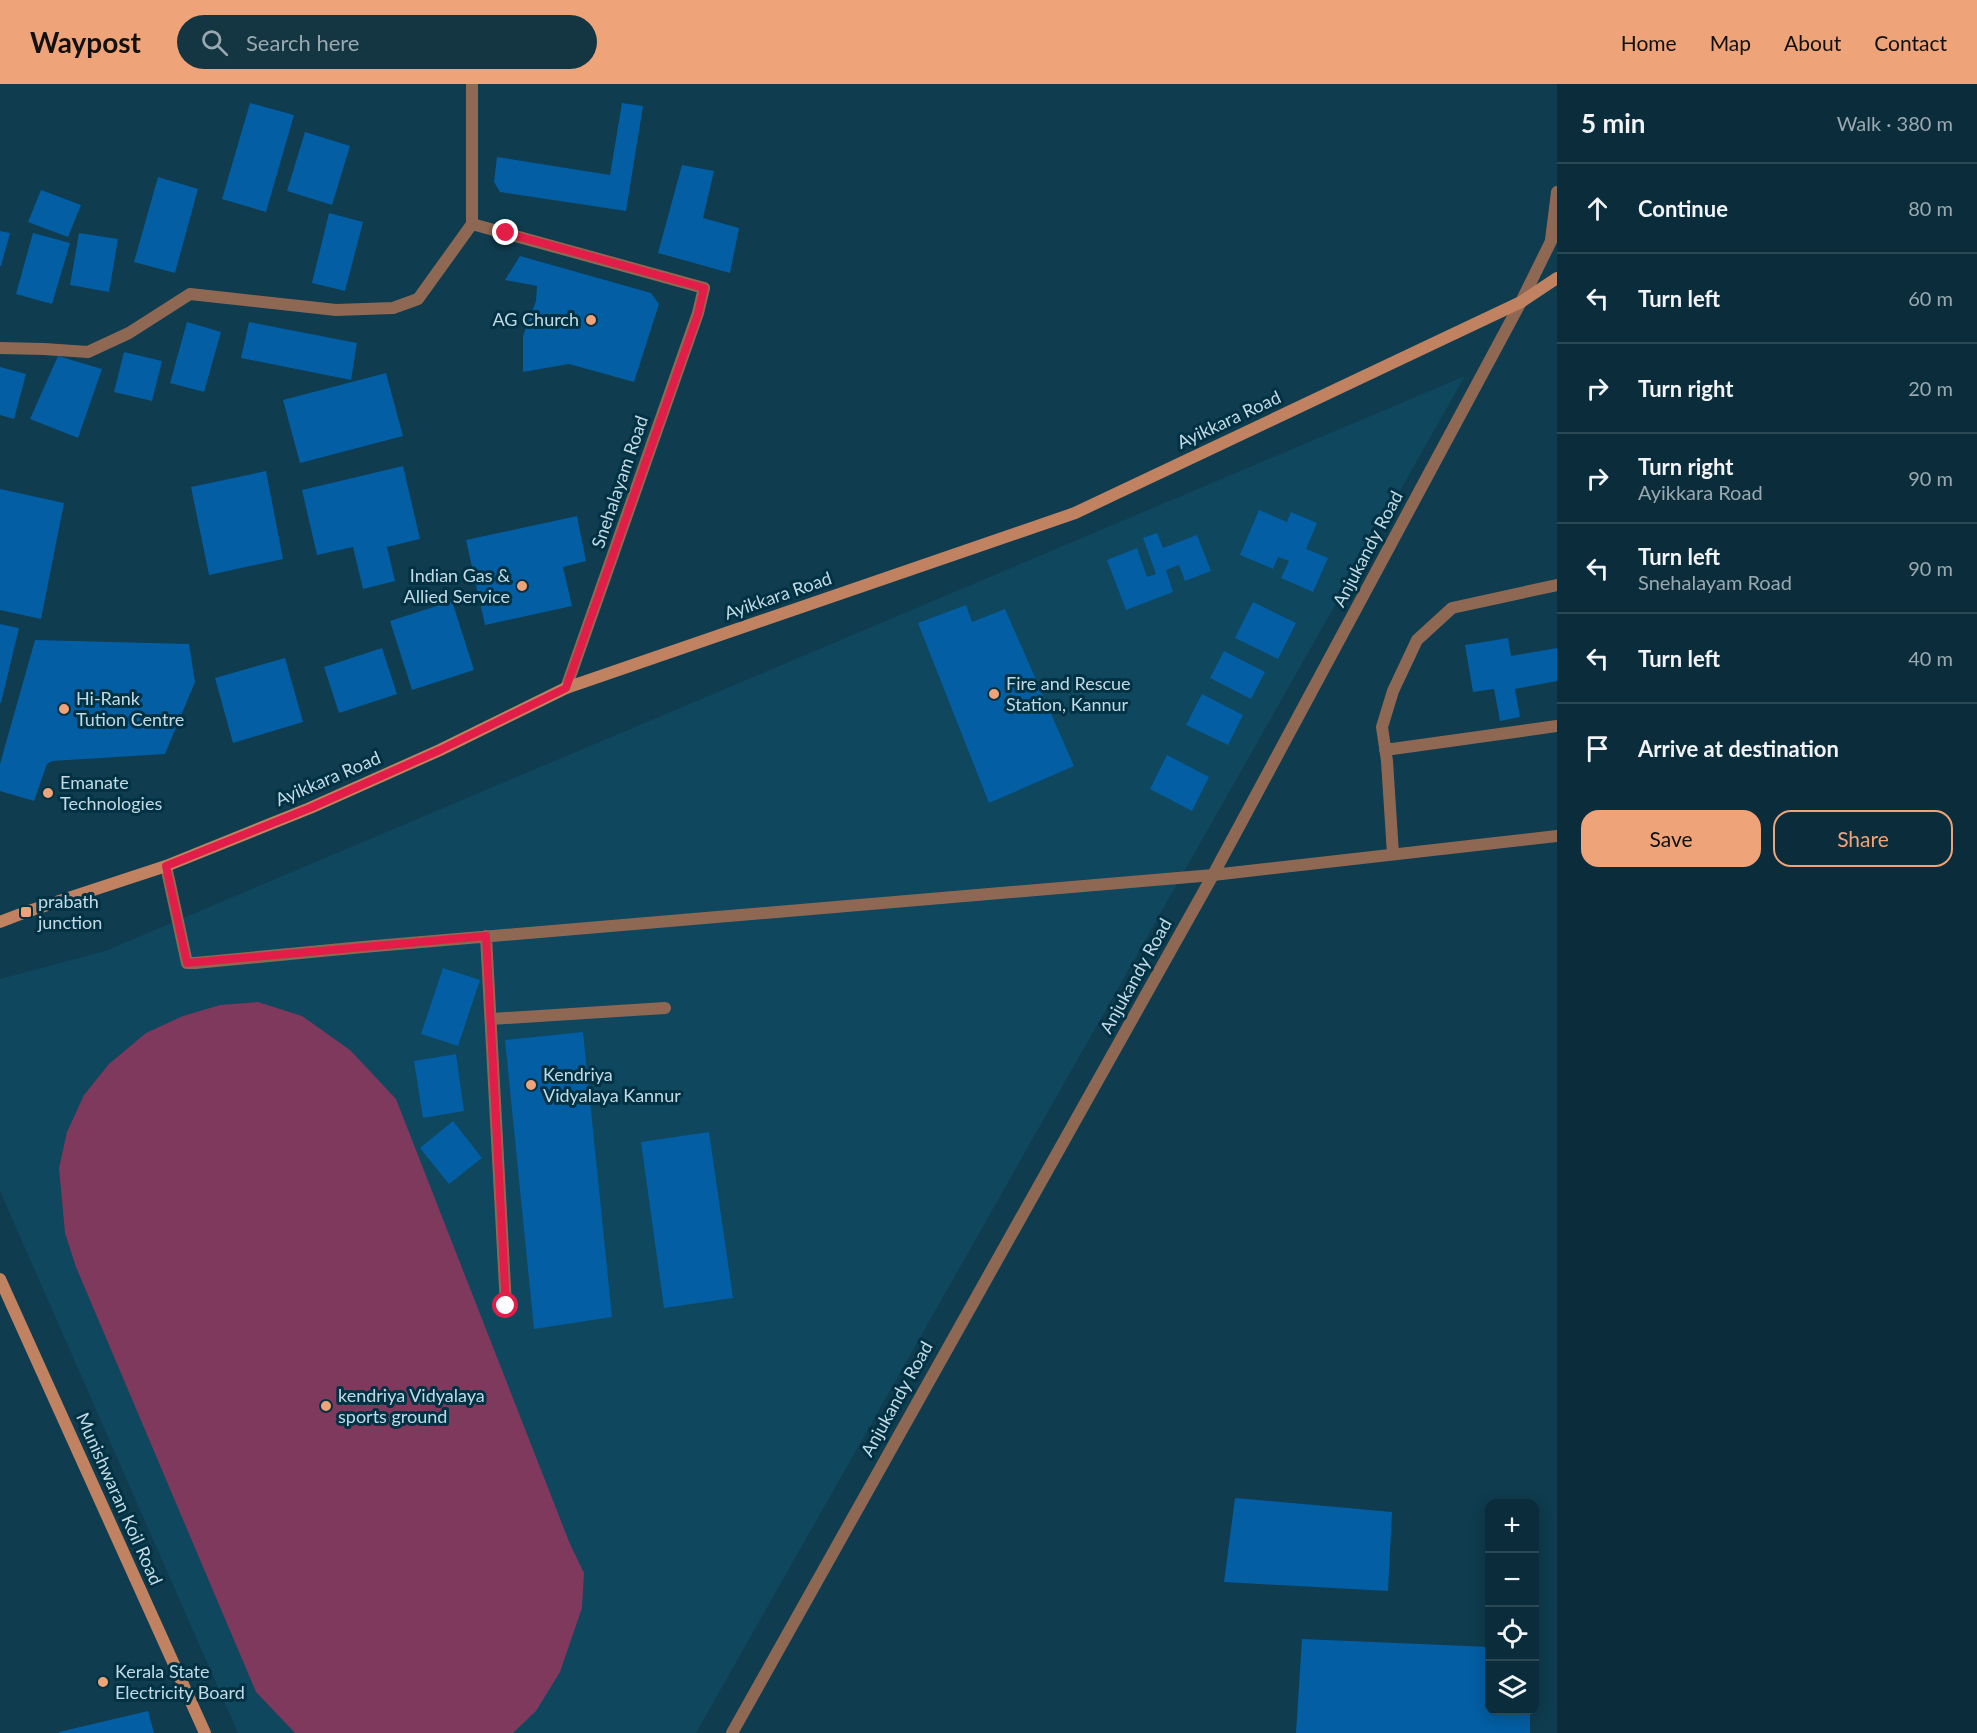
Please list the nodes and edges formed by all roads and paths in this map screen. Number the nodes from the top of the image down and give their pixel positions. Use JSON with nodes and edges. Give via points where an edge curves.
{"nodes":[{"id":1,"x":472,"y":84,"type":"edge"},
{"id":2,"x":1557,"y":192,"type":"edge"},
{"id":3,"x":471,"y":224,"type":"junction"},
{"id":4,"x":1557,"y":229,"type":"edge"},
{"id":5,"x":1551,"y":241,"type":"junction"},
{"id":6,"x":1557,"y":278,"type":"edge"},
{"id":7,"x":1521,"y":302,"type":"junction"},
{"id":8,"x":0,"y":348,"type":"edge"},
{"id":9,"x":1557,"y":585,"type":"edge"},
{"id":10,"x":566,"y":688,"type":"junction"},
{"id":11,"x":1557,"y":726,"type":"edge"},
{"id":12,"x":1385,"y":750,"type":"junction"},
{"id":13,"x":1557,"y":836,"type":"edge"},
{"id":14,"x":1393,"y":855,"type":"junction"},
{"id":15,"x":166,"y":866,"type":"junction"},
{"id":16,"x":1213,"y":875,"type":"junction"},
{"id":17,"x":0,"y":922,"type":"edge"},
{"id":18,"x":486,"y":936,"type":"junction"},
{"id":19,"x":665,"y":1008,"type":"dead end"},
{"id":20,"x":491,"y":1020,"type":"junction"},
{"id":21,"x":0,"y":1279,"type":"edge"},
{"id":22,"x":506,"y":1306,"type":"dead end"},
{"id":23,"x":205,"y":1733,"type":"edge"},
{"id":24,"x":732,"y":1733,"type":"edge"}],
"edges":[{"from":1,"to":3,"type":"street"},
{"from":2,"to":5,"type":"street"},
{"from":3,"to":8,"type":"street","via":[[418,299],[393,308],[336,310],[190,294],[129,333],[88,352]]},
{"from":3,"to":10,"type":"street","name":"Snehalayam Road","via":[[704,288]]},
{"from":4,"to":5,"type":"street","name":"Anjukandy Road"},
{"from":5,"to":7,"type":"street","name":"Anjukandy Road"},
{"from":6,"to":7,"type":"main road","name":"Ayikkara Road"},
{"from":7,"to":10,"type":"main road","name":"Ayikkara Road","via":[[1075,513]]},
{"from":7,"to":16,"type":"street","name":"Anjukandy Road"},
{"from":9,"to":12,"type":"street","via":[[1452,608],[1417,640],[1393,691],[1382,727]]},
{"from":10,"to":15,"type":"main road","name":"Ayikkara Road","via":[[418,760]]},
{"from":11,"to":12,"type":"street"},
{"from":12,"to":14,"type":"street"},
{"from":13,"to":14,"type":"street"},
{"from":14,"to":16,"type":"street"},
{"from":15,"to":17,"type":"main road","name":"Ayikkara Road"},
{"from":15,"to":18,"type":"street","via":[[187,963]]},
{"from":16,"to":18,"type":"street"},
{"from":16,"to":24,"type":"street","name":"Anjukandy Road"},
{"from":18,"to":20,"type":"street"},
{"from":19,"to":20,"type":"street"},
{"from":20,"to":22,"type":"street"},
{"from":21,"to":23,"type":"main road","name":"Munishwaran Koil Road"}]}
